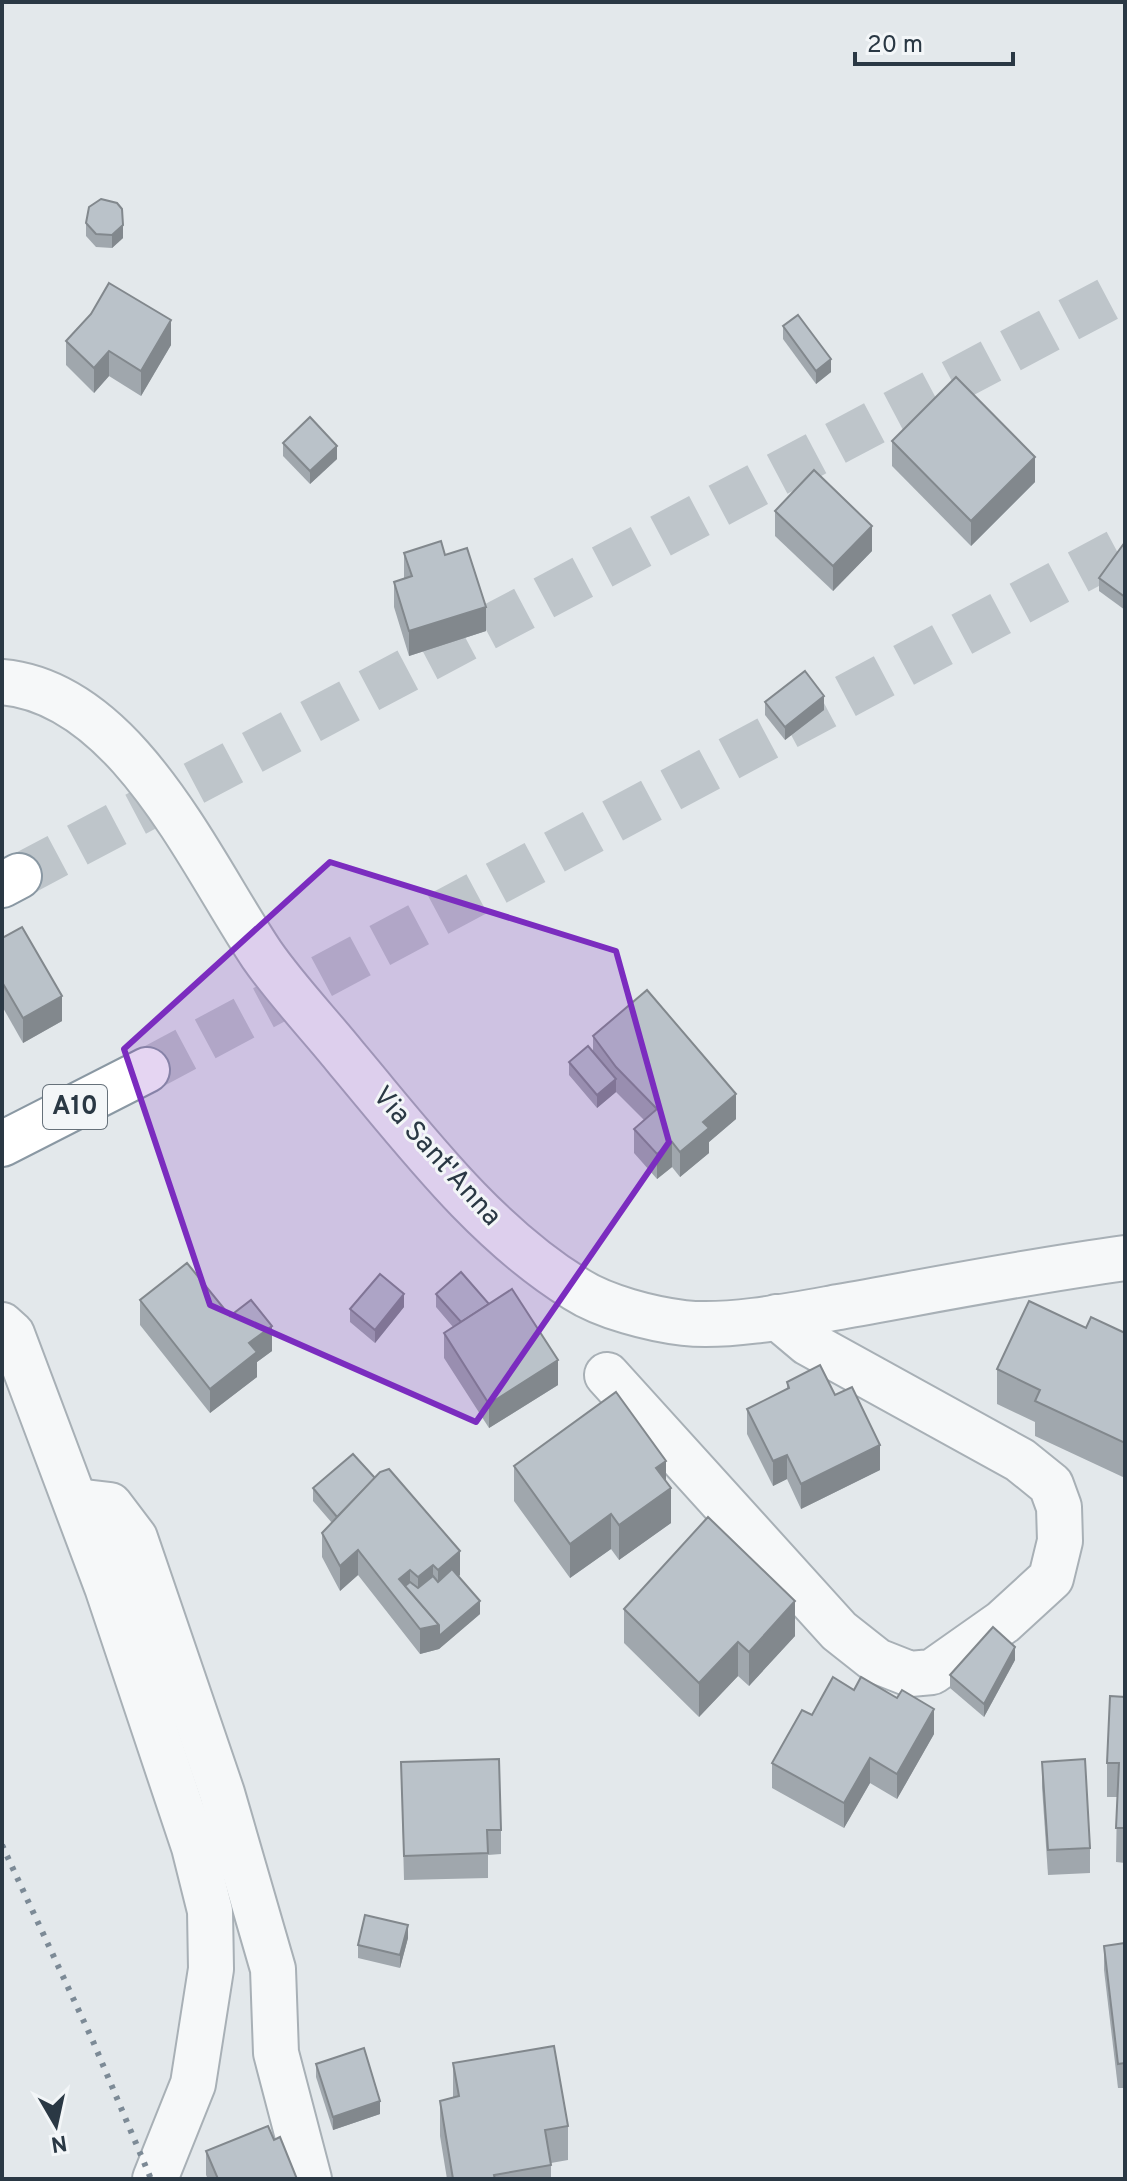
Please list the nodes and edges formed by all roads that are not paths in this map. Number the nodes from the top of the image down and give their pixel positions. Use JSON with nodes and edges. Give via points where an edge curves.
{"nodes":[{"id":1,"x":2,"y":682,"type":"edge"},
{"id":2,"x":147,"y":1070,"type":"tunnel mouth"},
{"id":3,"x":2,"y":1144,"type":"edge"},
{"id":4,"x":1125,"y":1258,"type":"edge"},
{"id":5,"x":777,"y":1317,"type":"junction"},
{"id":6,"x":2,"y":1325,"type":"edge"},
{"id":7,"x":607,"y":1375,"type":"dead end"},
{"id":8,"x":76,"y":1501,"type":"junction"},
{"id":9,"x":155,"y":2179,"type":"edge"},
{"id":10,"x":309,"y":2179,"type":"edge"}],
"edges":[{"from":1,"to":5,"type":"street","name":"Via Sant'Anna","via":[[26,685],[84,713],[133,762],[190,836],[263,957],[480,1213],[577,1291],[619,1307],[685,1323]]},
{"from":2,"to":3,"type":"highway","number":"A10"},
{"from":4,"to":5,"type":"street","name":"Via Sant'Anna","via":[[1006,1274]]},
{"from":5,"to":7,"type":"street","via":[[808,1343],[1020,1460],[1051,1485],[1059,1507],[1060,1541],[1051,1578],[1003,1622],[932,1672],[910,1674],[877,1661],[839,1631]]},
{"from":6,"to":8,"type":"street","via":[[12,1334]]},
{"from":8,"to":9,"type":"street","via":[[194,1847],[210,1911],[211,1969],[193,2084]]},
{"from":8,"to":10,"type":"street","via":[[110,1505],[135,1538],[162,1612],[273,1969],[276,2053]]}]}
